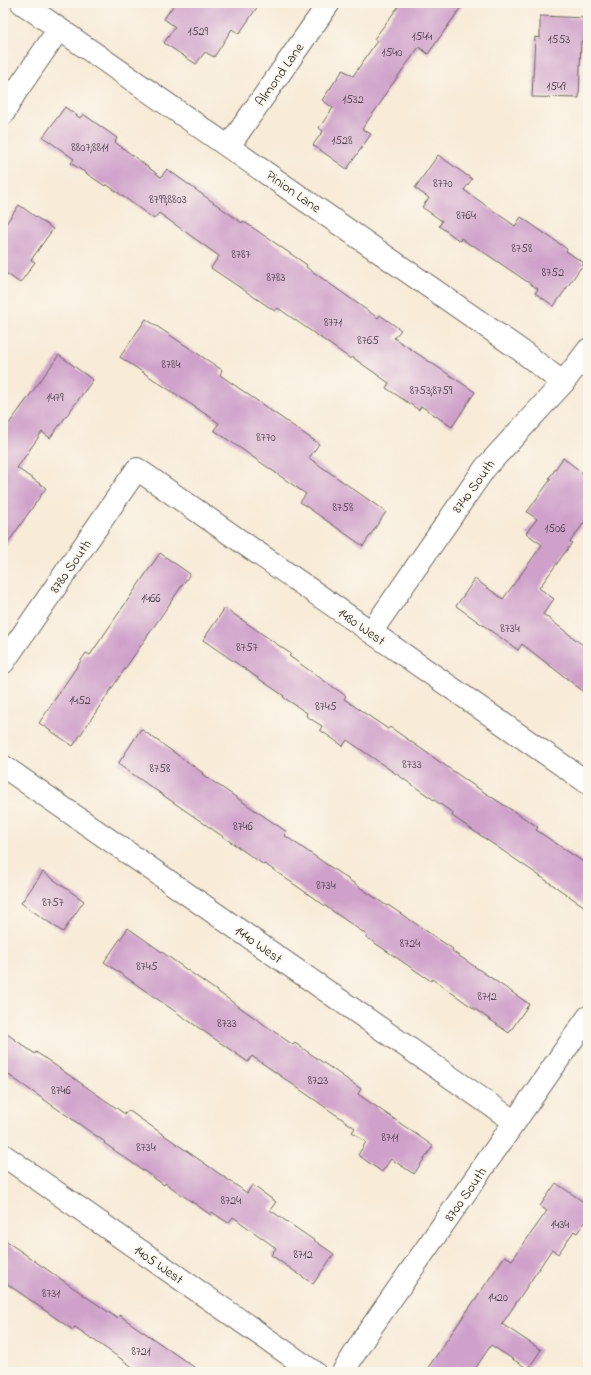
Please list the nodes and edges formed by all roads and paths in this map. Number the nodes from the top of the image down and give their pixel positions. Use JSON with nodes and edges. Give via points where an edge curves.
{"nodes":[{"id":1,"x":22,"y":3,"type":"edge"},
{"id":2,"x":329,"y":3,"type":"edge"},
{"id":3,"x":59,"y":29,"type":"junction"},
{"id":4,"x":3,"y":114,"type":"edge"},
{"id":5,"x":229,"y":146,"type":"junction"},
{"id":6,"x":588,"y":350,"type":"edge"},
{"id":7,"x":563,"y":383,"type":"junction"},
{"id":8,"x":137,"y":469,"type":"joint"},
{"id":9,"x":371,"y":632,"type":"junction"},
{"id":10,"x":3,"y":663,"type":"edge"},
{"id":11,"x":3,"y":766,"type":"edge"},
{"id":12,"x":588,"y":783,"type":"edge"},
{"id":13,"x":588,"y":1016,"type":"edge"},
{"id":14,"x":515,"y":1122,"type":"junction"},
{"id":15,"x":3,"y":1155,"type":"edge"},
{"id":16,"x":314,"y":1372,"type":"edge"},
{"id":17,"x":343,"y":1372,"type":"edge"}],
"edges":[{"from":1,"to":3,"type":"street","name":"Pinion Lane"},
{"from":2,"to":5,"type":"street","name":"Almond Lane"},
{"from":3,"to":4,"type":"street"},
{"from":3,"to":5,"type":"street","name":"Pinion Lane"},
{"from":5,"to":7,"type":"street","name":"Pinion Lane","via":[[523,352]]},
{"from":6,"to":7,"type":"street","name":"8740 South"},
{"from":7,"to":9,"type":"street","name":"8740 South","via":[[485,468]]},
{"from":8,"to":9,"type":"street","name":"1480 West"},
{"from":8,"to":10,"type":"street","name":"8780 South"},
{"from":9,"to":12,"type":"street","name":"1480 West"},
{"from":11,"to":14,"type":"street","name":"1440 West"},
{"from":13,"to":14,"type":"street","name":"8700 South"},
{"from":14,"to":17,"type":"street","name":"8700 South","via":[[368,1332]]},
{"from":15,"to":16,"type":"street","name":"1405 West"}]}
